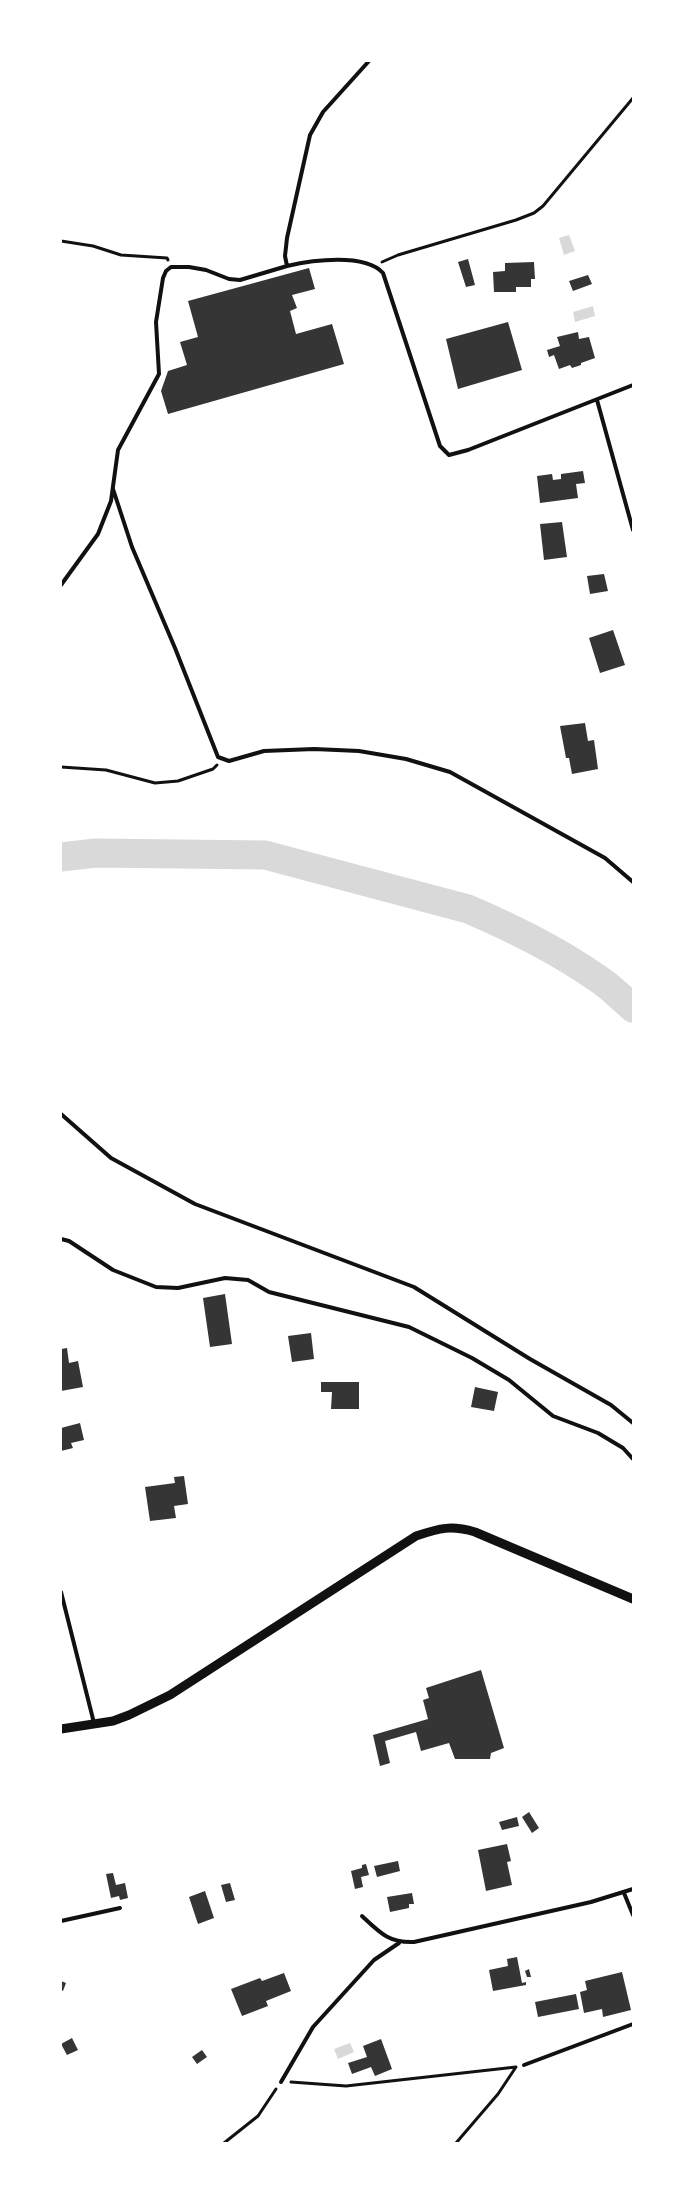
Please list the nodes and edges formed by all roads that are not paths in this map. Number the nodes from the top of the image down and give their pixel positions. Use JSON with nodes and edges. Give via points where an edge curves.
{"nodes":[{"id":1,"x":369,"y":61,"type":"edge"},
{"id":2,"x":287,"y":266,"type":"junction"},
{"id":3,"x":633,"y":385,"type":"edge"},
{"id":4,"x":597,"y":400,"type":"junction"},
{"id":5,"x":113,"y":488,"type":"junction"},
{"id":6,"x":633,"y":530,"type":"edge"},
{"id":7,"x":61,"y":585,"type":"edge"},
{"id":8,"x":633,"y":882,"type":"edge"},
{"id":9,"x":61,"y":1114,"type":"edge"},
{"id":10,"x":61,"y":1238,"type":"edge"},
{"id":11,"x":633,"y":1423,"type":"edge"},
{"id":12,"x":633,"y":1460,"type":"edge"},
{"id":13,"x":61,"y":1592,"type":"edge"},
{"id":14,"x":633,"y":1599,"type":"edge"},
{"id":15,"x":95,"y":1725,"type":"junction"},
{"id":16,"x":61,"y":1729,"type":"edge"},
{"id":17,"x":633,"y":1890,"type":"edge"},
{"id":18,"x":624,"y":1893,"type":"junction"},
{"id":19,"x":120,"y":1908,"type":"dead end"},
{"id":20,"x":633,"y":1915,"type":"edge"},
{"id":21,"x":362,"y":1916,"type":"dead end"},
{"id":22,"x":61,"y":1921,"type":"edge"},
{"id":23,"x":399,"y":1942,"type":"junction"},
{"id":24,"x":633,"y":2024,"type":"edge"},
{"id":25,"x":524,"y":2065,"type":"road end"},
{"id":26,"x":282,"y":2082,"type":"road end"}],
"edges":[{"from":1,"to":2,"type":"lane","via":[[323,112],[310,135],[286,238]]},
{"from":2,"to":4,"type":"lane","via":[[340,260],[378,267],[386,280],[440,446],[449,455]]},
{"from":2,"to":5,"type":"lane","via":[[240,280],[206,270],[171,267],[163,278],[156,322],[159,374],[118,450]]},
{"from":3,"to":4,"type":"lane"},
{"from":4,"to":6,"type":"lane"},
{"from":5,"to":7,"type":"lane","via":[[112,501],[98,534]]},
{"from":5,"to":8,"type":"lane","via":[[132,547],[218,757],[229,761],[264,751],[359,751],[406,759],[450,772],[605,858]]},
{"from":9,"to":11,"type":"lane","via":[[111,1158],[195,1204],[414,1287],[611,1405]]},
{"from":10,"to":12,"type":"lane","via":[[113,1270],[156,1287],[178,1288],[225,1278],[248,1280],[269,1292],[409,1327],[472,1358],[509,1380],[554,1416],[598,1433],[623,1448]]},
{"from":13,"to":15,"type":"lane"},
{"from":14,"to":15,"type":"street","via":[[475,1532],[456,1527],[435,1530],[416,1536],[170,1695],[129,1715]]},
{"from":15,"to":16,"type":"street"},
{"from":17,"to":18,"type":"lane"},
{"from":18,"to":20,"type":"lane"},
{"from":18,"to":23,"type":"lane","via":[[414,1942]]},
{"from":19,"to":22,"type":"lane"},
{"from":21,"to":23,"type":"lane","via":[[381,1934]]},
{"from":23,"to":26,"type":"lane","via":[[374,1960],[313,2027]]},
{"from":24,"to":25,"type":"lane"}]}
